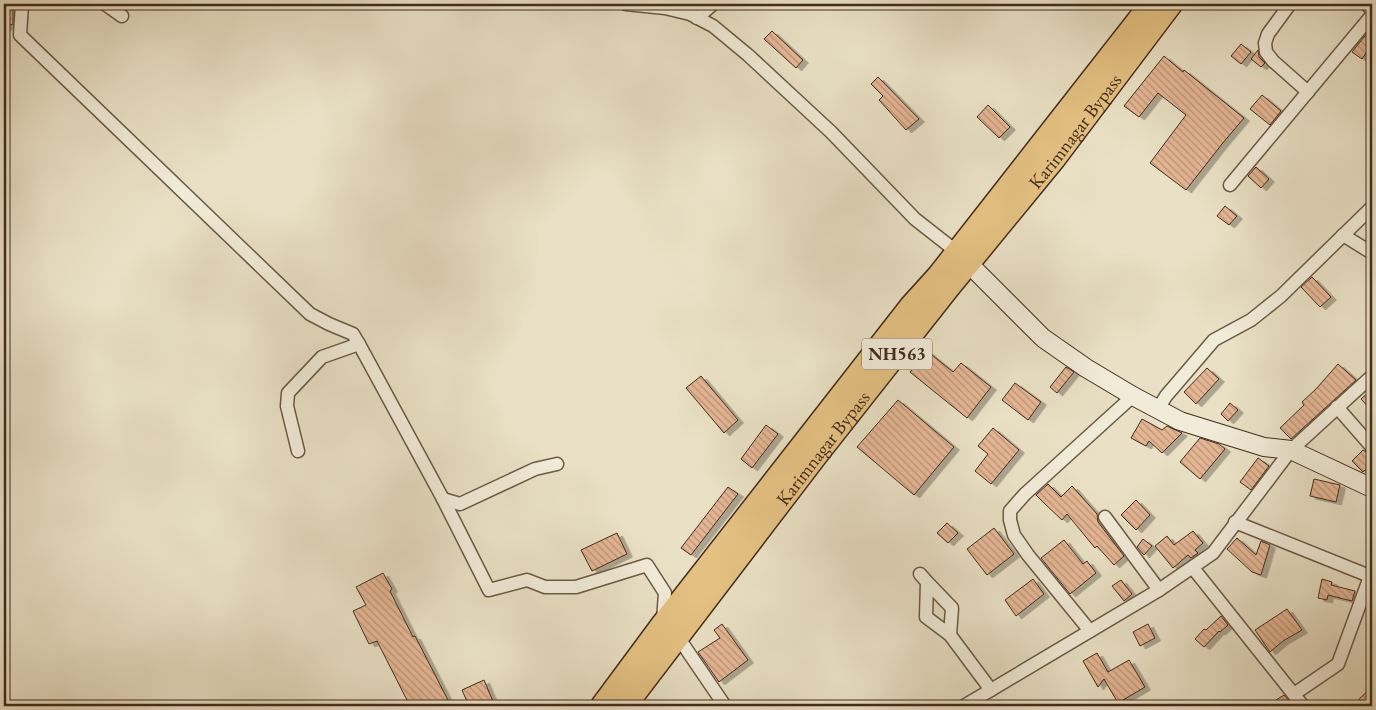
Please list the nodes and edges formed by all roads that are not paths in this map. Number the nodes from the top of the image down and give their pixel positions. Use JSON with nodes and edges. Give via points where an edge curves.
{"nodes":[{"id":1,"x":22,"y":4,"type":"edge"},
{"id":2,"x":105,"y":4,"type":"edge"},
{"id":3,"x":626,"y":4,"type":"edge"},
{"id":4,"x":713,"y":4,"type":"edge"},
{"id":5,"x":1171,"y":4,"type":"edge"},
{"id":6,"x":1290,"y":4,"type":"edge"},
{"id":7,"x":1366,"y":4,"type":"edge"},
{"id":8,"x":1148,"y":5,"type":"edge"},
{"id":9,"x":1372,"y":10,"type":"edge"},
{"id":10,"x":1372,"y":15,"type":"edge"},
{"id":11,"x":122,"y":16,"type":"dead end"},
{"id":12,"x":697,"y":18,"type":"junction"},
{"id":13,"x":1308,"y":92,"type":"junction"},
{"id":14,"x":1230,"y":185,"type":"dead end"},
{"id":15,"x":1372,"y":207,"type":"edge"},
{"id":16,"x":1343,"y":236,"type":"junction"},
{"id":17,"x":1372,"y":253,"type":"edge"},
{"id":18,"x":963,"y":258,"type":"junction"},
{"id":19,"x":359,"y":344,"type":"junction"},
{"id":20,"x":1372,"y":376,"type":"edge"},
{"id":21,"x":1133,"y":396,"type":"junction"},
{"id":22,"x":1337,"y":408,"type":"junction"},
{"id":23,"x":1158,"y":409,"type":"junction"},
{"id":24,"x":1372,"y":447,"type":"edge"},
{"id":25,"x":1290,"y":450,"type":"junction"},
{"id":26,"x":298,"y":451,"type":"dead end"},
{"id":27,"x":557,"y":464,"type":"dead end"},
{"id":28,"x":1372,"y":488,"type":"edge"},
{"id":29,"x":444,"y":499,"type":"junction"},
{"id":30,"x":1105,"y":517,"type":"dead end"},
{"id":31,"x":1235,"y":522,"type":"junction"},
{"id":32,"x":1193,"y":568,"type":"junction"},
{"id":33,"x":1372,"y":575,"type":"edge"},
{"id":34,"x":1159,"y":590,"type":"junction"},
{"id":35,"x":670,"y":631,"type":"junction"},
{"id":36,"x":1090,"y":631,"type":"junction"},
{"id":37,"x":950,"y":635,"type":"junction"},
{"id":38,"x":990,"y":690,"type":"junction"},
{"id":39,"x":1294,"y":694,"type":"junction"},
{"id":40,"x":602,"y":706,"type":"edge"},
{"id":41,"x":625,"y":706,"type":"edge"},
{"id":42,"x":725,"y":706,"type":"edge"},
{"id":43,"x":964,"y":706,"type":"edge"},
{"id":44,"x":1303,"y":706,"type":"edge"}],
"edges":[{"from":1,"to":19,"type":"street","via":[[20,35],[310,314],[353,334]]},
{"from":2,"to":11,"type":"street"},
{"from":3,"to":12,"type":"street","via":[[665,8]]},
{"from":4,"to":12,"type":"street"},
{"from":5,"to":18,"type":"highway","name":"Karimnagar Bypass","number":"NH563","via":[[1054,159]]},
{"from":6,"to":13,"type":"street","via":[[1268,34],[1266,52]]},
{"from":7,"to":9,"type":"street"},
{"from":8,"to":18,"type":"highway","name":"Karimnagar Bypass","number":"NH563"},
{"from":10,"to":13,"type":"street"},
{"from":12,"to":18,"type":"street","via":[[713,26],[748,55],[831,132],[915,219]]},
{"from":13,"to":14,"type":"street"},
{"from":15,"to":16,"type":"street"},
{"from":16,"to":17,"type":"street"},
{"from":16,"to":23,"type":"street","via":[[1281,296],[1251,320],[1214,340]]},
{"from":18,"to":21,"type":"street","via":[[1042,338]]},
{"from":18,"to":35,"type":"highway","name":"Karimnagar Bypass","number":"NH563","via":[[821,449]]},
{"from":18,"to":35,"type":"highway","name":"Karimnagar Bypass","number":"NH563","via":[[939,275],[911,306]]},
{"from":19,"to":26,"type":"street","via":[[322,357],[288,393],[287,406]]},
{"from":19,"to":29,"type":"street"},
{"from":20,"to":22,"type":"street"},
{"from":21,"to":23,"type":"street"},
{"from":21,"to":36,"type":"street","via":[[1010,511],[1014,535]]},
{"from":22,"to":24,"type":"street"},
{"from":22,"to":25,"type":"street"},
{"from":23,"to":25,"type":"street","via":[[1189,424],[1264,446]]},
{"from":25,"to":28,"type":"street"},
{"from":25,"to":31,"type":"street"},
{"from":27,"to":29,"type":"street","via":[[535,469],[460,504]]},
{"from":29,"to":35,"type":"street","via":[[489,590],[527,580],[545,587],[576,587],[647,565],[665,593]]},
{"from":30,"to":34,"type":"street"},
{"from":31,"to":32,"type":"street","via":[[1212,553]]},
{"from":31,"to":33,"type":"street"},
{"from":32,"to":34,"type":"street"},
{"from":32,"to":39,"type":"street"},
{"from":33,"to":39,"type":"street","via":[[1338,664]]},
{"from":34,"to":36,"type":"street"},
{"from":35,"to":40,"type":"highway","number":"NH563"},
{"from":35,"to":41,"type":"highway","name":"Karimnagar Bypass","number":"NH563"},
{"from":35,"to":42,"type":"street"},
{"from":36,"to":38,"type":"street"},
{"from":37,"to":37,"type":"street","via":[[926,618],[924,578],[952,608]]},
{"from":37,"to":38,"type":"street"},
{"from":38,"to":43,"type":"street"},
{"from":39,"to":44,"type":"street"}]}
